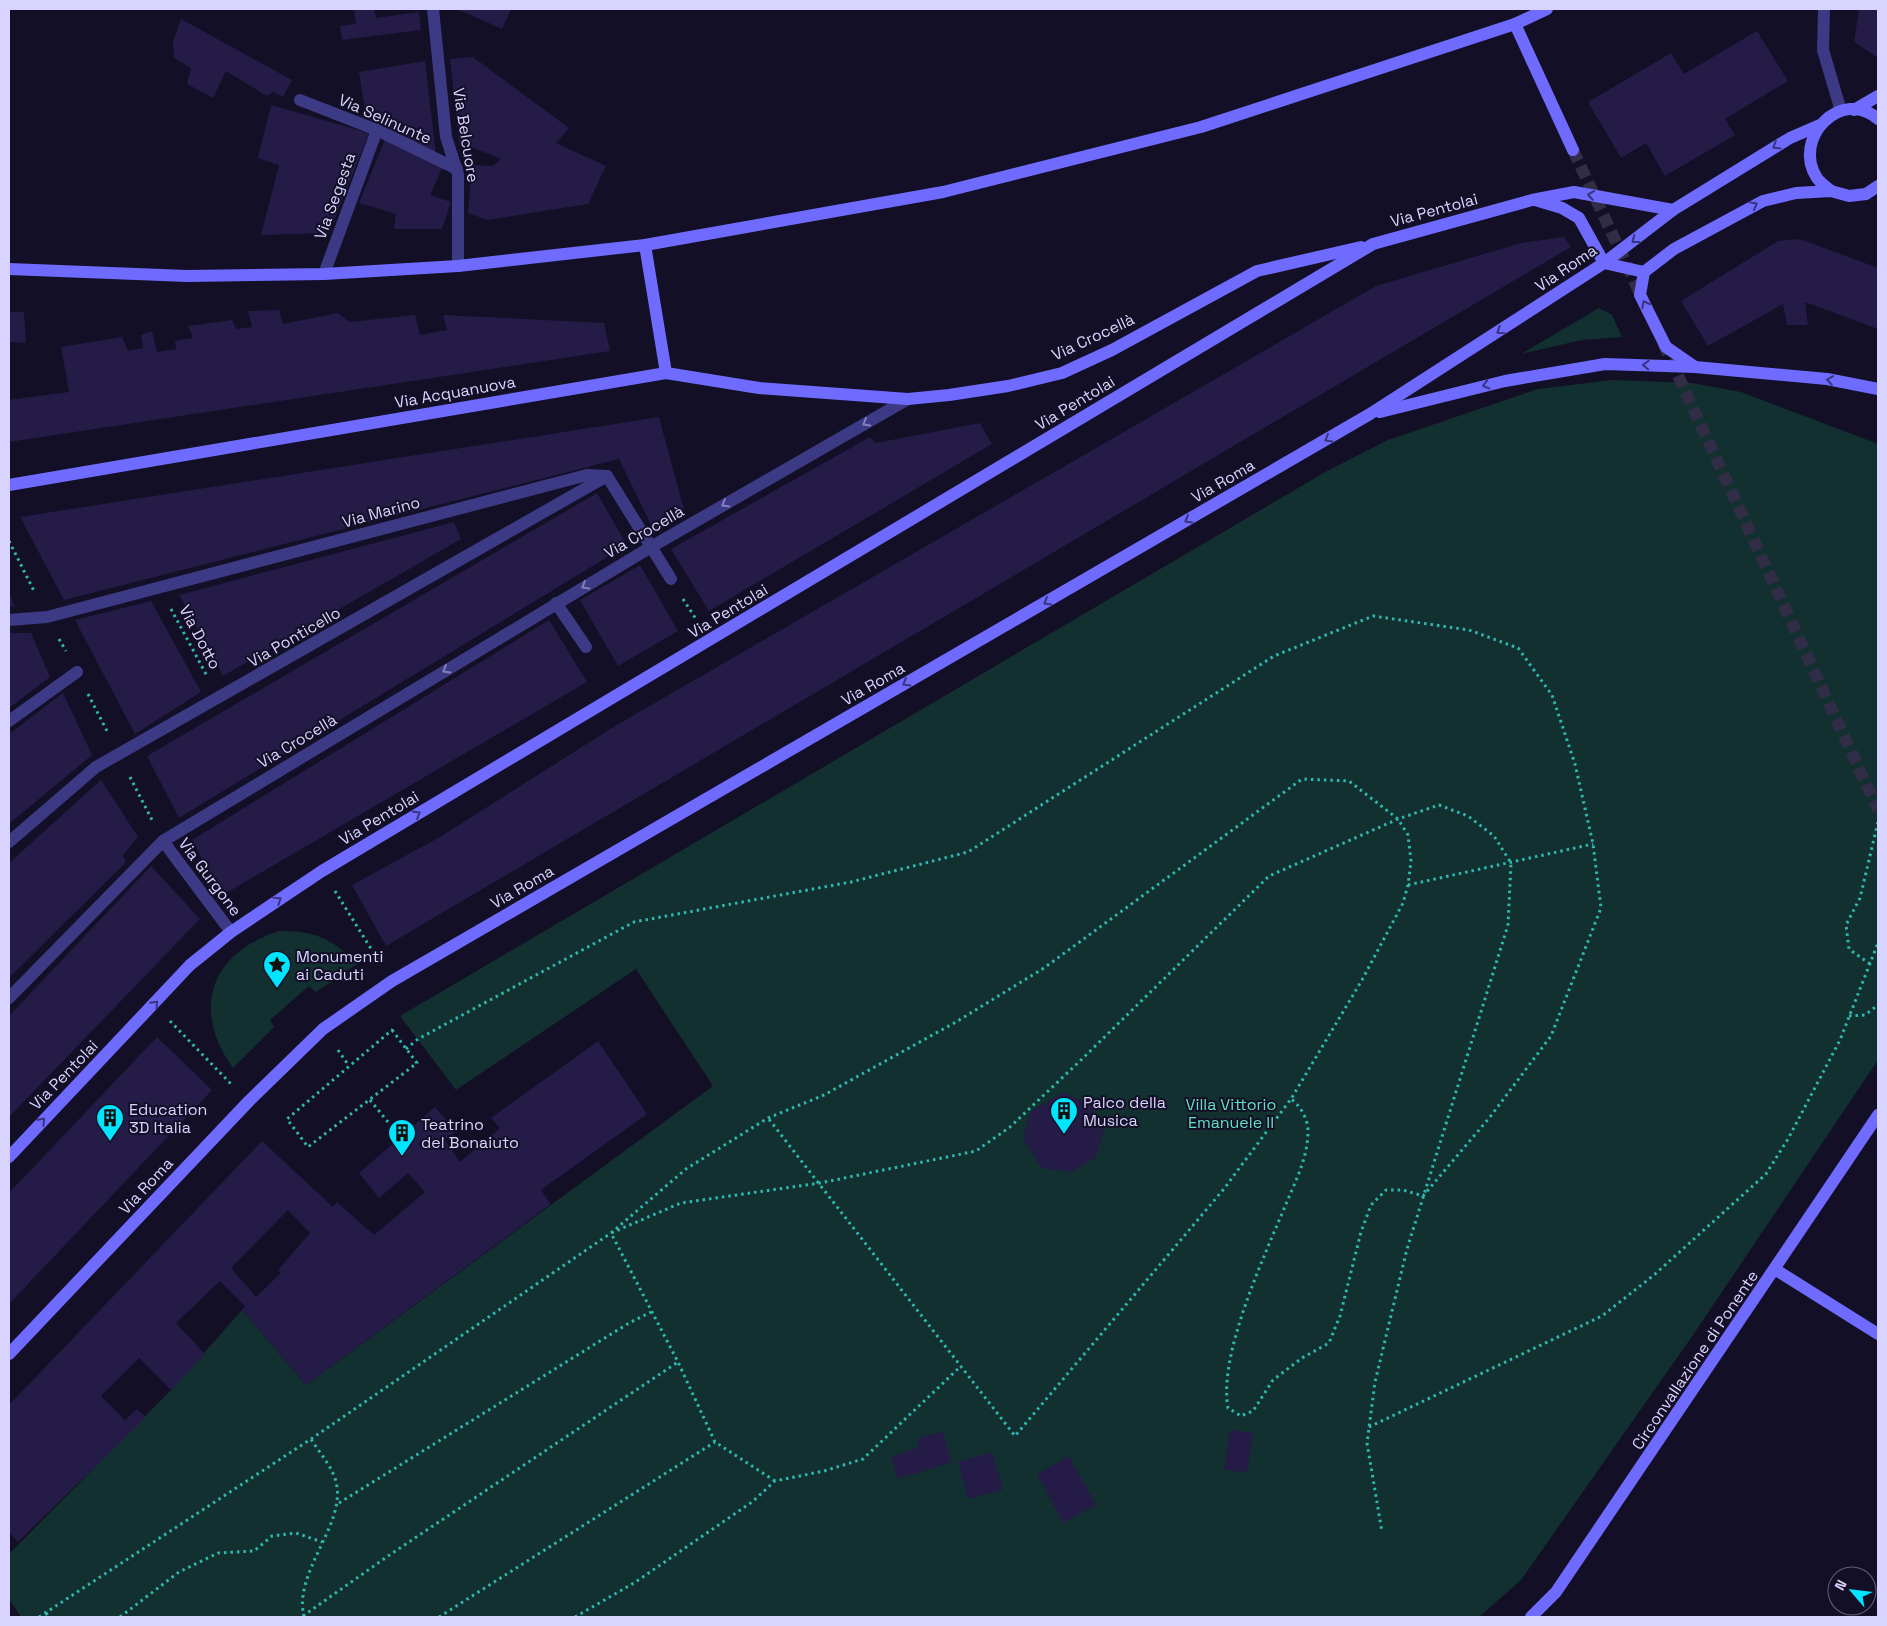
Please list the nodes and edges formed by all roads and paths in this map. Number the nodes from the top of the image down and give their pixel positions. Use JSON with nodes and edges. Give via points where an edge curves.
{"nodes":[{"id":1,"x":433,"y":9,"type":"edge"},
{"id":2,"x":1547,"y":9,"type":"edge"},
{"id":3,"x":1824,"y":9,"type":"edge"},
{"id":4,"x":1514,"y":24,"type":"junction"},
{"id":5,"x":1878,"y":96,"type":"edge"},
{"id":6,"x":300,"y":100,"type":"dead end"},
{"id":7,"x":1848,"y":110,"type":"junction"},
{"id":8,"x":1878,"y":119,"type":"edge"},
{"id":9,"x":1820,"y":125,"type":"junction"},
{"id":10,"x":376,"y":130,"type":"junction"},
{"id":11,"x":1573,"y":150,"type":"tunnel mouth"},
{"id":12,"x":457,"y":169,"type":"junction"},
{"id":13,"x":1878,"y":186,"type":"edge"},
{"id":14,"x":1831,"y":191,"type":"junction"},
{"id":15,"x":1872,"y":196,"type":"edge"},
{"id":16,"x":1532,"y":200,"type":"junction"},
{"id":17,"x":1673,"y":210,"type":"junction"},
{"id":18,"x":1373,"y":244,"type":"junction"},
{"id":19,"x":645,"y":245,"type":"junction"},
{"id":20,"x":1604,"y":263,"type":"junction"},
{"id":21,"x":458,"y":266,"type":"junction"},
{"id":22,"x":9,"y":269,"type":"edge"},
{"id":23,"x":1644,"y":272,"type":"junction"},
{"id":24,"x":324,"y":274,"type":"junction"},
{"id":25,"x":1695,"y":367,"type":"junction"},
{"id":26,"x":666,"y":373,"type":"junction"},
{"id":27,"x":1878,"y":389,"type":"edge"},
{"id":28,"x":908,"y":399,"type":"junction"},
{"id":29,"x":1370,"y":414,"type":"junction"},
{"id":30,"x":608,"y":476,"type":"junction"},
{"id":31,"x":9,"y":485,"type":"edge"},
{"id":32,"x":651,"y":546,"type":"junction"},
{"id":33,"x":671,"y":579,"type":"joint"},
{"id":34,"x":160,"y":587,"type":"junction"},
{"id":35,"x":556,"y":604,"type":"junction"},
{"id":36,"x":9,"y":620,"type":"edge"},
{"id":37,"x":709,"y":641,"type":"junction"},
{"id":38,"x":586,"y":647,"type":"dead end"},
{"id":39,"x":77,"y":672,"type":"dead end"},
{"id":40,"x":219,"y":699,"type":"junction"},
{"id":41,"x":9,"y":721,"type":"edge"},
{"id":42,"x":1398,"y":819,"type":"junction"},
{"id":43,"x":1878,"y":822,"type":"edge"},
{"id":44,"x":162,"y":841,"type":"junction"},
{"id":45,"x":9,"y":842,"type":"edge"},
{"id":46,"x":1593,"y":844,"type":"junction"},
{"id":47,"x":1510,"y":863,"type":"junction"},
{"id":48,"x":322,"y":871,"type":"junction"},
{"id":49,"x":1408,"y":885,"type":"junction"},
{"id":50,"x":231,"y":932,"type":"junction"},
{"id":51,"x":1878,"y":943,"type":"edge"},
{"id":52,"x":1870,"y":964,"type":"junction"},
{"id":53,"x":392,"y":982,"type":"junction"},
{"id":54,"x":9,"y":998,"type":"edge"},
{"id":55,"x":154,"y":1004,"type":"junction"},
{"id":56,"x":1878,"y":1005,"type":"edge"},
{"id":57,"x":1849,"y":1016,"type":"junction"},
{"id":58,"x":406,"y":1049,"type":"junction"},
{"id":59,"x":1291,"y":1099,"type":"junction"},
{"id":60,"x":370,"y":1100,"type":"junction"},
{"id":61,"x":248,"y":1101,"type":"junction"},
{"id":62,"x":1878,"y":1115,"type":"edge"},
{"id":63,"x":768,"y":1118,"type":"junction"},
{"id":64,"x":388,"y":1122,"type":"dead end"},
{"id":65,"x":9,"y":1157,"type":"edge"},
{"id":66,"x":820,"y":1183,"type":"junction"},
{"id":67,"x":1423,"y":1196,"type":"junction"},
{"id":68,"x":611,"y":1233,"type":"junction"},
{"id":69,"x":1776,"y":1270,"type":"junction"},
{"id":70,"x":651,"y":1312,"type":"junction"},
{"id":71,"x":1878,"y":1334,"type":"edge"},
{"id":72,"x":9,"y":1354,"type":"edge"},
{"id":73,"x":678,"y":1362,"type":"junction"},
{"id":74,"x":960,"y":1367,"type":"junction"},
{"id":75,"x":1369,"y":1427,"type":"junction"},
{"id":76,"x":311,"y":1439,"type":"junction"},
{"id":77,"x":715,"y":1442,"type":"junction"},
{"id":78,"x":775,"y":1481,"type":"junction"},
{"id":79,"x":338,"y":1503,"type":"junction"},
{"id":80,"x":1382,"y":1532,"type":"dead end"},
{"id":81,"x":322,"y":1542,"type":"junction"},
{"id":82,"x":46,"y":1613,"type":"junction"},
{"id":83,"x":39,"y":1617,"type":"edge"},
{"id":84,"x":49,"y":1617,"type":"edge"},
{"id":85,"x":120,"y":1617,"type":"edge"},
{"id":86,"x":304,"y":1617,"type":"edge"},
{"id":87,"x":441,"y":1617,"type":"edge"},
{"id":88,"x":575,"y":1617,"type":"edge"},
{"id":89,"x":1531,"y":1617,"type":"edge"}],
"edges":[{"from":1,"to":12,"type":"street","name":"Via Belcuore","via":[[446,136]]},
{"from":2,"to":4,"type":"street"},
{"from":3,"to":7,"type":"street","via":[[1823,50]]},
{"from":4,"to":11,"type":"street"},
{"from":4,"to":19,"type":"street","via":[[1201,127],[962,188]]},
{"from":5,"to":7,"type":"street","name":"Via Roma"},
{"from":6,"to":10,"type":"street","name":"Via Selinunte"},
{"from":7,"to":8,"type":"street"},
{"from":7,"to":9,"type":"street","name":"Via Roma","via":[[1830,116]]},
{"from":9,"to":14,"type":"street","via":[[1810,141],[1810,160],[1817,178]]},
{"from":9,"to":17,"type":"street","name":"Via Roma","one_way":true,"via":[[1790,138]]},
{"from":10,"to":12,"type":"street","name":"Via Selinunte"},
{"from":10,"to":24,"type":"street","name":"Via Segesta"},
{"from":12,"to":21,"type":"street","name":"Via Belcuore"},
{"from":13,"to":15,"type":"street"},
{"from":14,"to":15,"type":"street","via":[[1848,196]]},
{"from":23,"to":14,"type":"street","one_way":true,"via":[[1674,250],[1763,201],[1796,193]]},
{"from":17,"to":16,"type":"street","name":"Via Pentolai","one_way":true,"via":[[1574,192]]},
{"from":16,"to":18,"type":"street","name":"Via Pentolai"},
{"from":16,"to":20,"type":"street","via":[[1562,208],[1579,218]]},
{"from":17,"to":20,"type":"street","name":"Via Roma","one_way":true},
{"from":18,"to":28,"type":"street","name":"Via Crocellà","via":[[1256,271],[1112,350],[1062,372],[1008,386]]},
{"from":18,"to":37,"type":"street","name":"Via Pentolai"},
{"from":19,"to":21,"type":"street"},
{"from":19,"to":26,"type":"street"},
{"from":20,"to":23,"type":"street"},
{"from":20,"to":29,"type":"street","name":"Via Roma","one_way":true},
{"from":21,"to":24,"type":"street"},
{"from":22,"to":24,"type":"street","via":[[187,276]]},
{"from":25,"to":23,"type":"street","one_way":true,"via":[[1666,347],[1640,295]]},
{"from":27,"to":25,"type":"street","one_way":true,"via":[[1827,379]]},
{"from":25,"to":29,"type":"street","one_way":true,"via":[[1605,364],[1505,381]]},
{"from":26,"to":28,"type":"street","name":"Via Acquanuova","via":[[760,388]]},
{"from":26,"to":31,"type":"street","name":"Via Acquanuova"},
{"from":28,"to":32,"type":"street","name":"Via Crocellà","one_way":true},
{"from":29,"to":53,"type":"street","name":"Via Roma","one_way":true},
{"from":30,"to":32,"type":"street"},
{"from":30,"to":34,"type":"street","name":"Via Marino","via":[[587,475]]},
{"from":30,"to":40,"type":"street","name":"Via Ponticello"},
{"from":32,"to":33,"type":"street"},
{"from":32,"to":35,"type":"street","name":"Via Crocellà","one_way":true},
{"from":33,"to":37,"type":"path"},
{"from":34,"to":36,"type":"street","name":"Via Marino","via":[[47,617]]},
{"from":34,"to":40,"type":"path","name":"Via Dotto"},
{"from":35,"to":38,"type":"street"},
{"from":35,"to":44,"type":"street","name":"Via Crocellà","one_way":true},
{"from":48,"to":37,"type":"street","name":"Via Pentolai","one_way":true},
{"from":39,"to":41,"type":"street"},
{"from":40,"to":45,"type":"street","name":"Via Ponticello","via":[[96,767]]},
{"from":42,"to":47,"type":"path","via":[[1440,805],[1468,816],[1494,836]]},
{"from":42,"to":49,"type":"path","via":[[1408,835],[1411,861]]},
{"from":42,"to":63,"type":"path","via":[[1349,782],[1302,779],[1044,968],[956,1022],[824,1095]]},
{"from":42,"to":66,"type":"path","via":[[1269,876],[1010,1127],[976,1151]]},
{"from":43,"to":52,"type":"path","via":[[1860,898],[1846,925],[1849,948]]},
{"from":44,"to":50,"type":"street","name":"Via Gurgone"},
{"from":44,"to":54,"type":"street","name":"Via Crocellà"},
{"from":46,"to":47,"type":"path"},
{"from":46,"to":58,"type":"path","via":[[1575,764],[1552,696],[1518,648],[1469,630],[1373,616],[1274,656],[968,852],[851,882],[634,922],[418,1039]]},
{"from":46,"to":67,"type":"path","via":[[1601,908],[1551,1036]]},
{"from":47,"to":49,"type":"path"},
{"from":47,"to":67,"type":"path","via":[[1508,925]]},
{"from":50,"to":48,"type":"street","name":"Via Pentolai","one_way":true},
{"from":48,"to":53,"type":"path"},
{"from":49,"to":59,"type":"path","via":[[1403,903],[1362,980]]},
{"from":55,"to":50,"type":"street","name":"Via Pentolai","one_way":true,"via":[[190,965]]},
{"from":51,"to":52,"type":"path"},
{"from":52,"to":57,"type":"path"},
{"from":53,"to":61,"type":"street","name":"Via Roma","via":[[323,1029]]},
{"from":55,"to":61,"type":"path"},
{"from":65,"to":55,"type":"street","name":"Via Pentolai","one_way":true},
{"from":56,"to":57,"type":"path","via":[[1865,1015]]},
{"from":57,"to":75,"type":"path","via":[[1840,1040],[1793,1130],[1766,1174],[1654,1275],[1602,1316]]},
{"from":58,"to":60,"type":"path","via":[[417,1064]]},
{"from":58,"to":60,"type":"path","via":[[392,1030],[286,1119],[308,1147]]},
{"from":59,"to":67,"type":"path","via":[[1299,1105],[1308,1130],[1304,1161],[1238,1326],[1226,1393],[1228,1408],[1241,1416],[1253,1412],[1273,1380],[1329,1343],[1340,1316],[1371,1205],[1386,1190],[1403,1190]]},
{"from":59,"to":74,"type":"path","via":[[1223,1190],[1015,1436]]},
{"from":60,"to":64,"type":"path"},
{"from":61,"to":72,"type":"street","name":"Via Roma"},
{"from":62,"to":69,"type":"street","name":"Circonvallazione di Ponente"},
{"from":63,"to":66,"type":"path"},
{"from":63,"to":68,"type":"path","via":[[686,1169]]},
{"from":66,"to":68,"type":"path","via":[[680,1203]]},
{"from":66,"to":74,"type":"path"},
{"from":67,"to":75,"type":"path","via":[[1375,1382]]},
{"from":68,"to":70,"type":"path"},
{"from":68,"to":76,"type":"path"},
{"from":69,"to":71,"type":"street"},
{"from":69,"to":89,"type":"street","name":"Circonvallazione di Ponente","via":[[1556,1592]]},
{"from":70,"to":73,"type":"path"},
{"from":70,"to":79,"type":"path","via":[[629,1322]]},
{"from":73,"to":77,"type":"path"},
{"from":73,"to":86,"type":"path","via":[[391,1554]]},
{"from":74,"to":78,"type":"path","via":[[863,1459]]},
{"from":75,"to":80,"type":"path","via":[[1367,1444]]},
{"from":76,"to":79,"type":"path","via":[[336,1481]]},
{"from":76,"to":82,"type":"path"},
{"from":77,"to":78,"type":"path"},
{"from":77,"to":87,"type":"path"},
{"from":78,"to":88,"type":"path","via":[[752,1502],[634,1583]]},
{"from":79,"to":81,"type":"path"},
{"from":81,"to":85,"type":"path","via":[[296,1533],[272,1536],[254,1551],[218,1553],[179,1572]]},
{"from":81,"to":86,"type":"path","via":[[301,1596]]},
{"from":82,"to":83,"type":"path"},
{"from":82,"to":84,"type":"path"}]}
